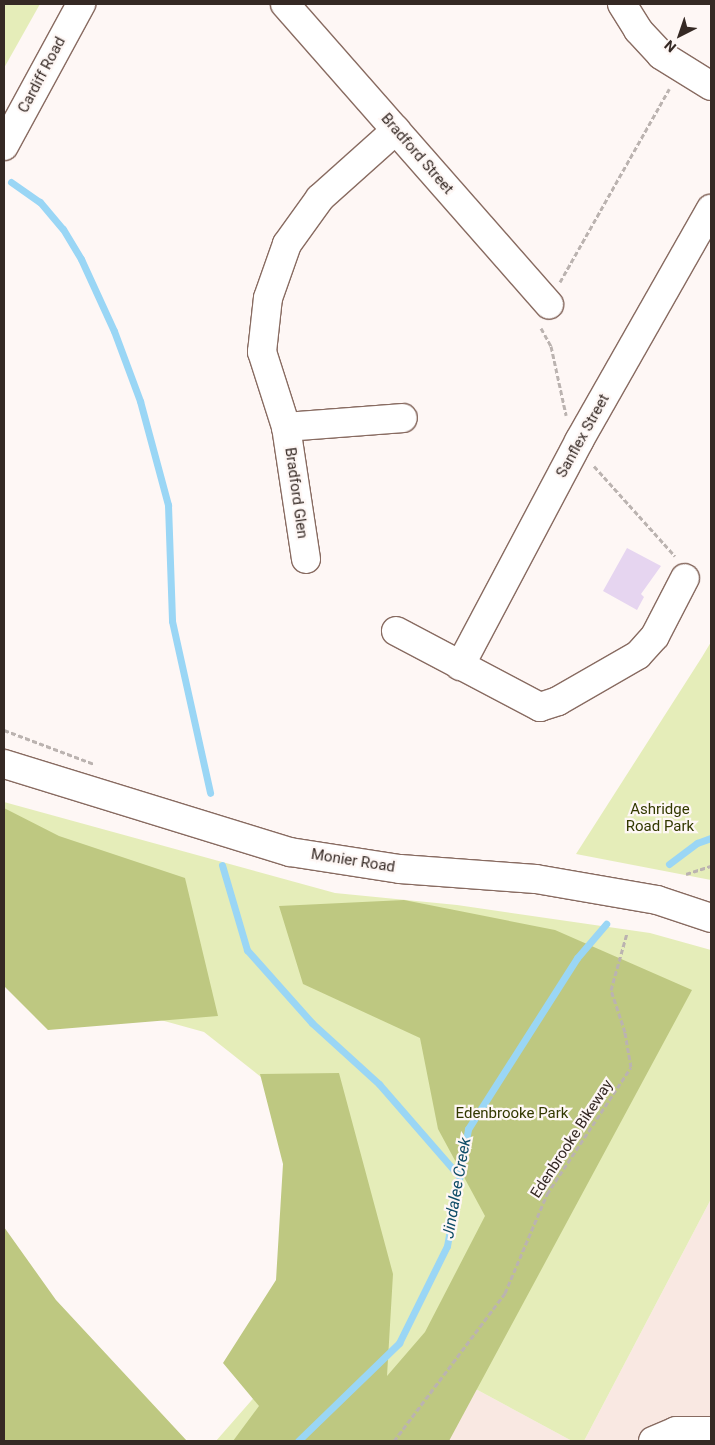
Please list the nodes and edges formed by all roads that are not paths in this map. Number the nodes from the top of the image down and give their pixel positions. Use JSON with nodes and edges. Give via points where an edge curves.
{"nodes":[{"id":1,"x":81,"y":4,"type":"edge"},
{"id":2,"x":285,"y":4,"type":"edge"},
{"id":3,"x":622,"y":4,"type":"edge"},
{"id":4,"x":711,"y":86,"type":"edge"},
{"id":5,"x":396,"y":130,"type":"junction"},
{"id":6,"x":4,"y":146,"type":"edge"},
{"id":7,"x":711,"y":209,"type":"edge"},
{"id":8,"x":549,"y":305,"type":"road end"},
{"id":9,"x":402,"y":418,"type":"dead end"},
{"id":10,"x":286,"y":427,"type":"junction"},
{"id":11,"x":306,"y":559,"type":"dead end"},
{"id":12,"x":684,"y":570,"type":"road end"},
{"id":13,"x":396,"y":631,"type":"dead end"},
{"id":14,"x":460,"y":666,"type":"junction"},
{"id":15,"x":4,"y":764,"type":"edge"},
{"id":16,"x":711,"y":918,"type":"edge"},
{"id":17,"x":711,"y":1431,"type":"edge"},
{"id":18,"x":653,"y":1441,"type":"edge"}],
"edges":[{"from":1,"to":6,"type":"street","name":"Cardiff Road"},
{"from":2,"to":5,"type":"street","name":"Bradford Street"},
{"from":3,"to":4,"type":"street","via":[[638,30],[680,69]]},
{"from":5,"to":8,"type":"street","name":"Bradford Street"},
{"from":5,"to":10,"type":"street","name":"Bradford Glen","via":[[320,198],[287,244],[268,298],[262,352]]},
{"from":7,"to":14,"type":"street","name":"Sanflex Street","via":[[579,441]]},
{"from":9,"to":10,"type":"street","name":"Bradford Glen"},
{"from":10,"to":11,"type":"street","name":"Bradford Glen"},
{"from":12,"to":14,"type":"street","via":[[655,636],[638,655],[558,701],[540,707]]},
{"from":13,"to":14,"type":"street"},
{"from":15,"to":16,"type":"street","name":"Monier Road","via":[[290,852],[381,866],[536,879],[657,900]]},
{"from":17,"to":18,"type":"street","via":[[676,1431]]}]}
